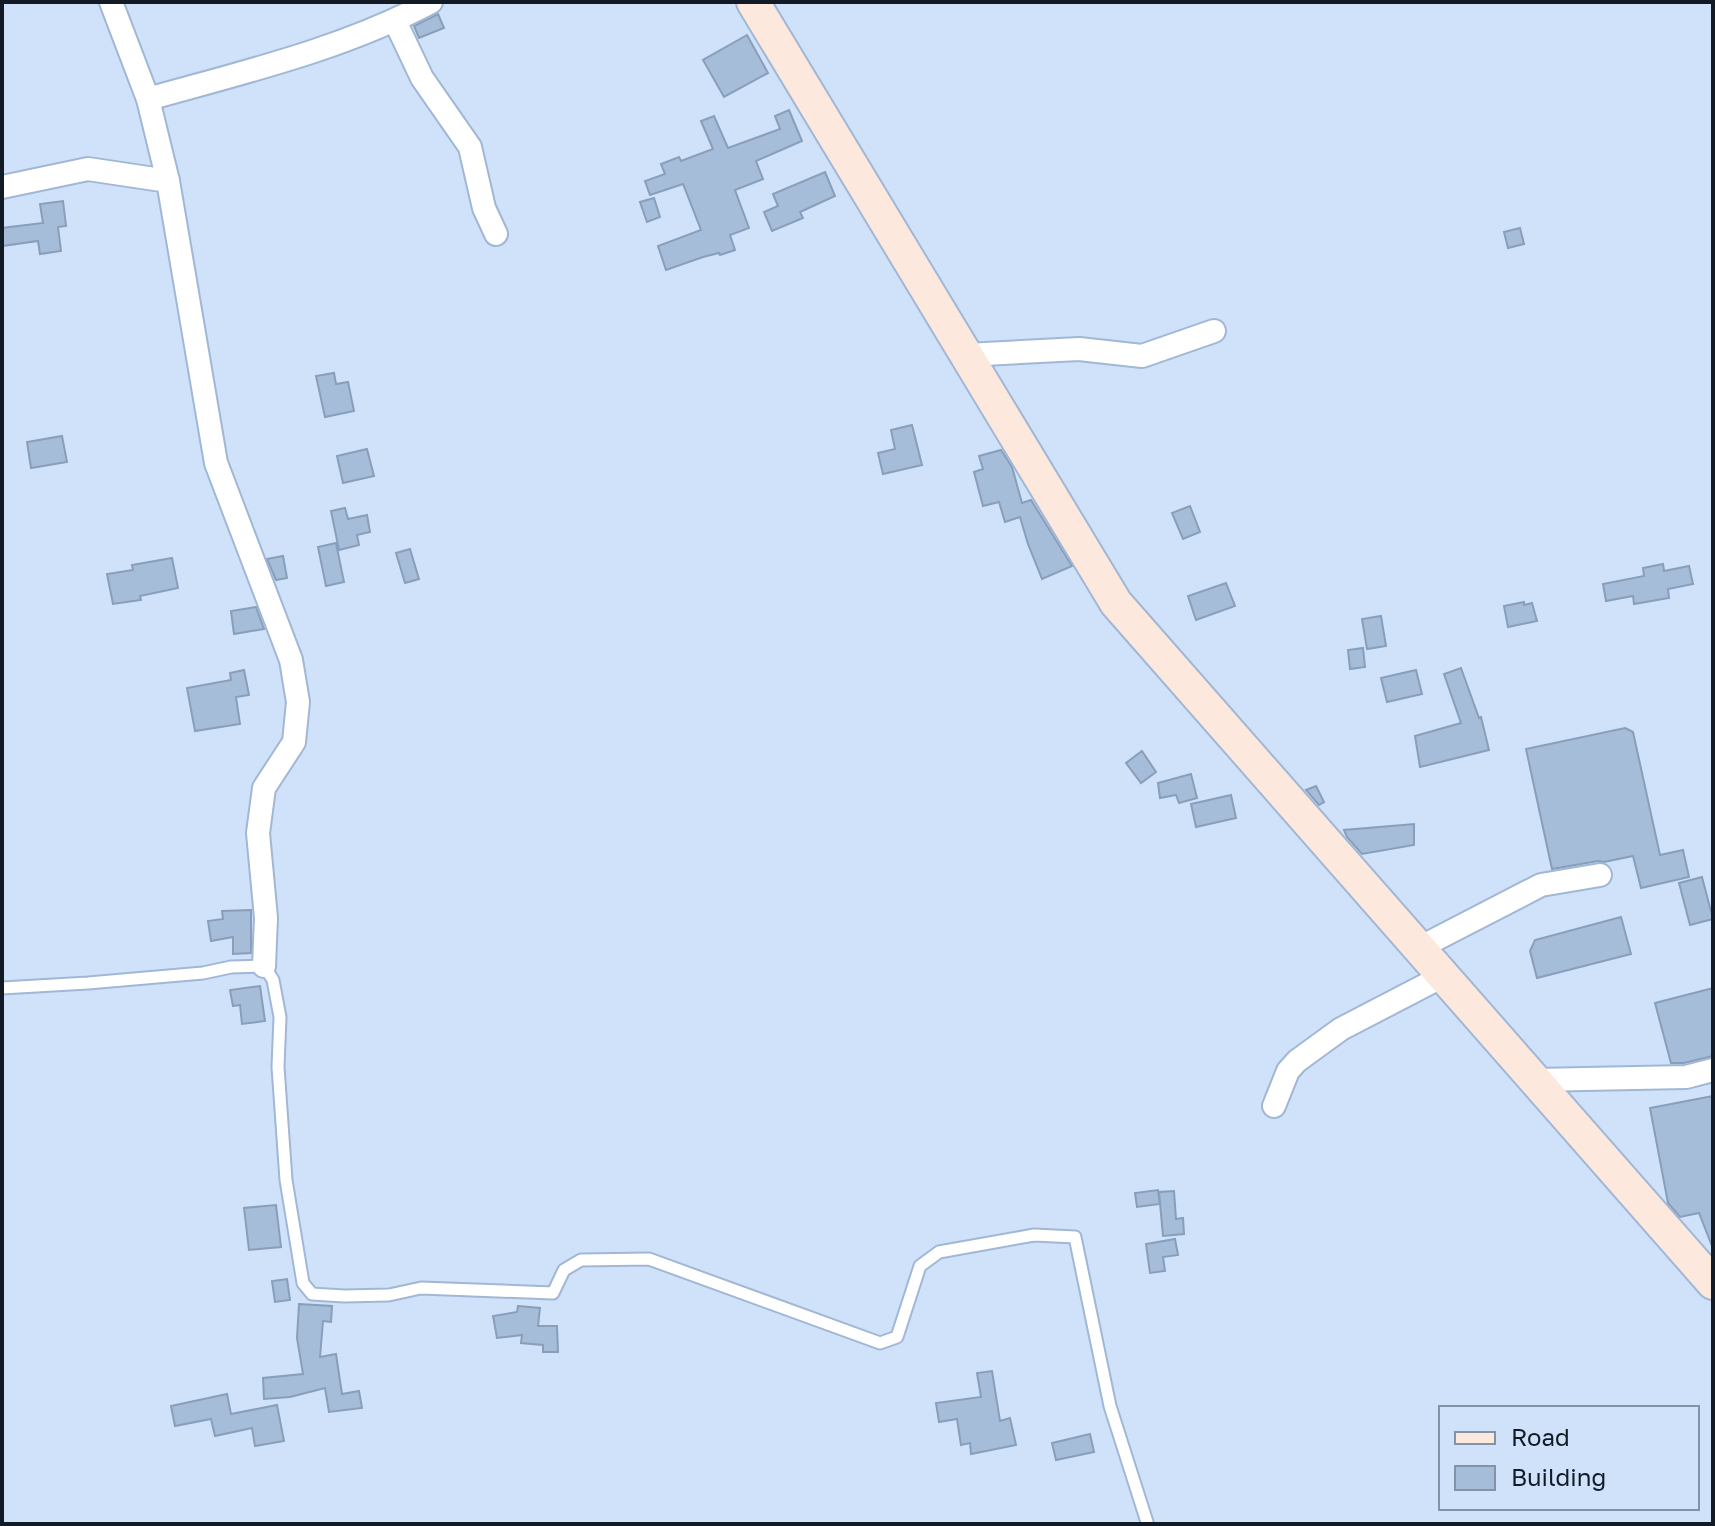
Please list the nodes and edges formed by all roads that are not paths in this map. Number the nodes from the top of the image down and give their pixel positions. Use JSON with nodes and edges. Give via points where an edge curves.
{"nodes":[{"id":1,"x":111,"y":2,"type":"edge"},
{"id":2,"x":431,"y":2,"type":"edge"},
{"id":3,"x":753,"y":2,"type":"edge"},
{"id":4,"x":395,"y":21,"type":"junction"},
{"id":5,"x":148,"y":99,"type":"junction"},
{"id":6,"x":168,"y":181,"type":"junction"},
{"id":7,"x":2,"y":187,"type":"edge"},
{"id":8,"x":496,"y":234,"type":"dead end"},
{"id":9,"x":1214,"y":331,"type":"dead end"},
{"id":10,"x":966,"y":355,"type":"junction"},
{"id":11,"x":1600,"y":875,"type":"dead end"},
{"id":12,"x":1419,"y":948,"type":"junction"},
{"id":13,"x":264,"y":966,"type":"junction"},
{"id":14,"x":1443,"y":976,"type":"junction"},
{"id":15,"x":2,"y":988,"type":"edge"},
{"id":16,"x":1713,"y":1070,"type":"edge"},
{"id":17,"x":1535,"y":1080,"type":"junction"},
{"id":18,"x":1274,"y":1106,"type":"dead end"},
{"id":19,"x":1713,"y":1283,"type":"edge"},
{"id":20,"x":1147,"y":1522,"type":"edge"}],
"edges":[{"from":1,"to":5,"type":"street"},
{"from":2,"to":4,"type":"street"},
{"from":3,"to":10,"type":"main road"},
{"from":4,"to":5,"type":"street","via":[[292,58]]},
{"from":4,"to":8,"type":"street","via":[[422,78],[470,147],[484,208]]},
{"from":5,"to":6,"type":"street"},
{"from":6,"to":7,"type":"street","via":[[88,169]]},
{"from":6,"to":13,"type":"street","via":[[216,463],[291,660],[298,702],[294,742],[264,788],[258,833],[266,918]]},
{"from":9,"to":10,"type":"street","via":[[1142,356],[1079,349]]},
{"from":10,"to":12,"type":"main road","via":[[1116,603]]},
{"from":11,"to":12,"type":"street","via":[[1541,885]]},
{"from":12,"to":14,"type":"main road"},
{"from":13,"to":15,"type":"lane"},
{"from":13,"to":20,"type":"lane","via":[[273,980],[280,1017],[286,1180],[303,1283],[312,1294],[389,1295],[421,1288],[553,1293],[564,1270],[581,1260],[649,1259],[880,1343],[897,1337],[920,1266],[939,1252],[1034,1235],[1075,1237],[1110,1406]]},
{"from":14,"to":17,"type":"main road"},
{"from":14,"to":18,"type":"street","via":[[1341,1029],[1297,1061]]},
{"from":16,"to":17,"type":"street","via":[[1686,1077]]},
{"from":17,"to":19,"type":"main road"}]}
